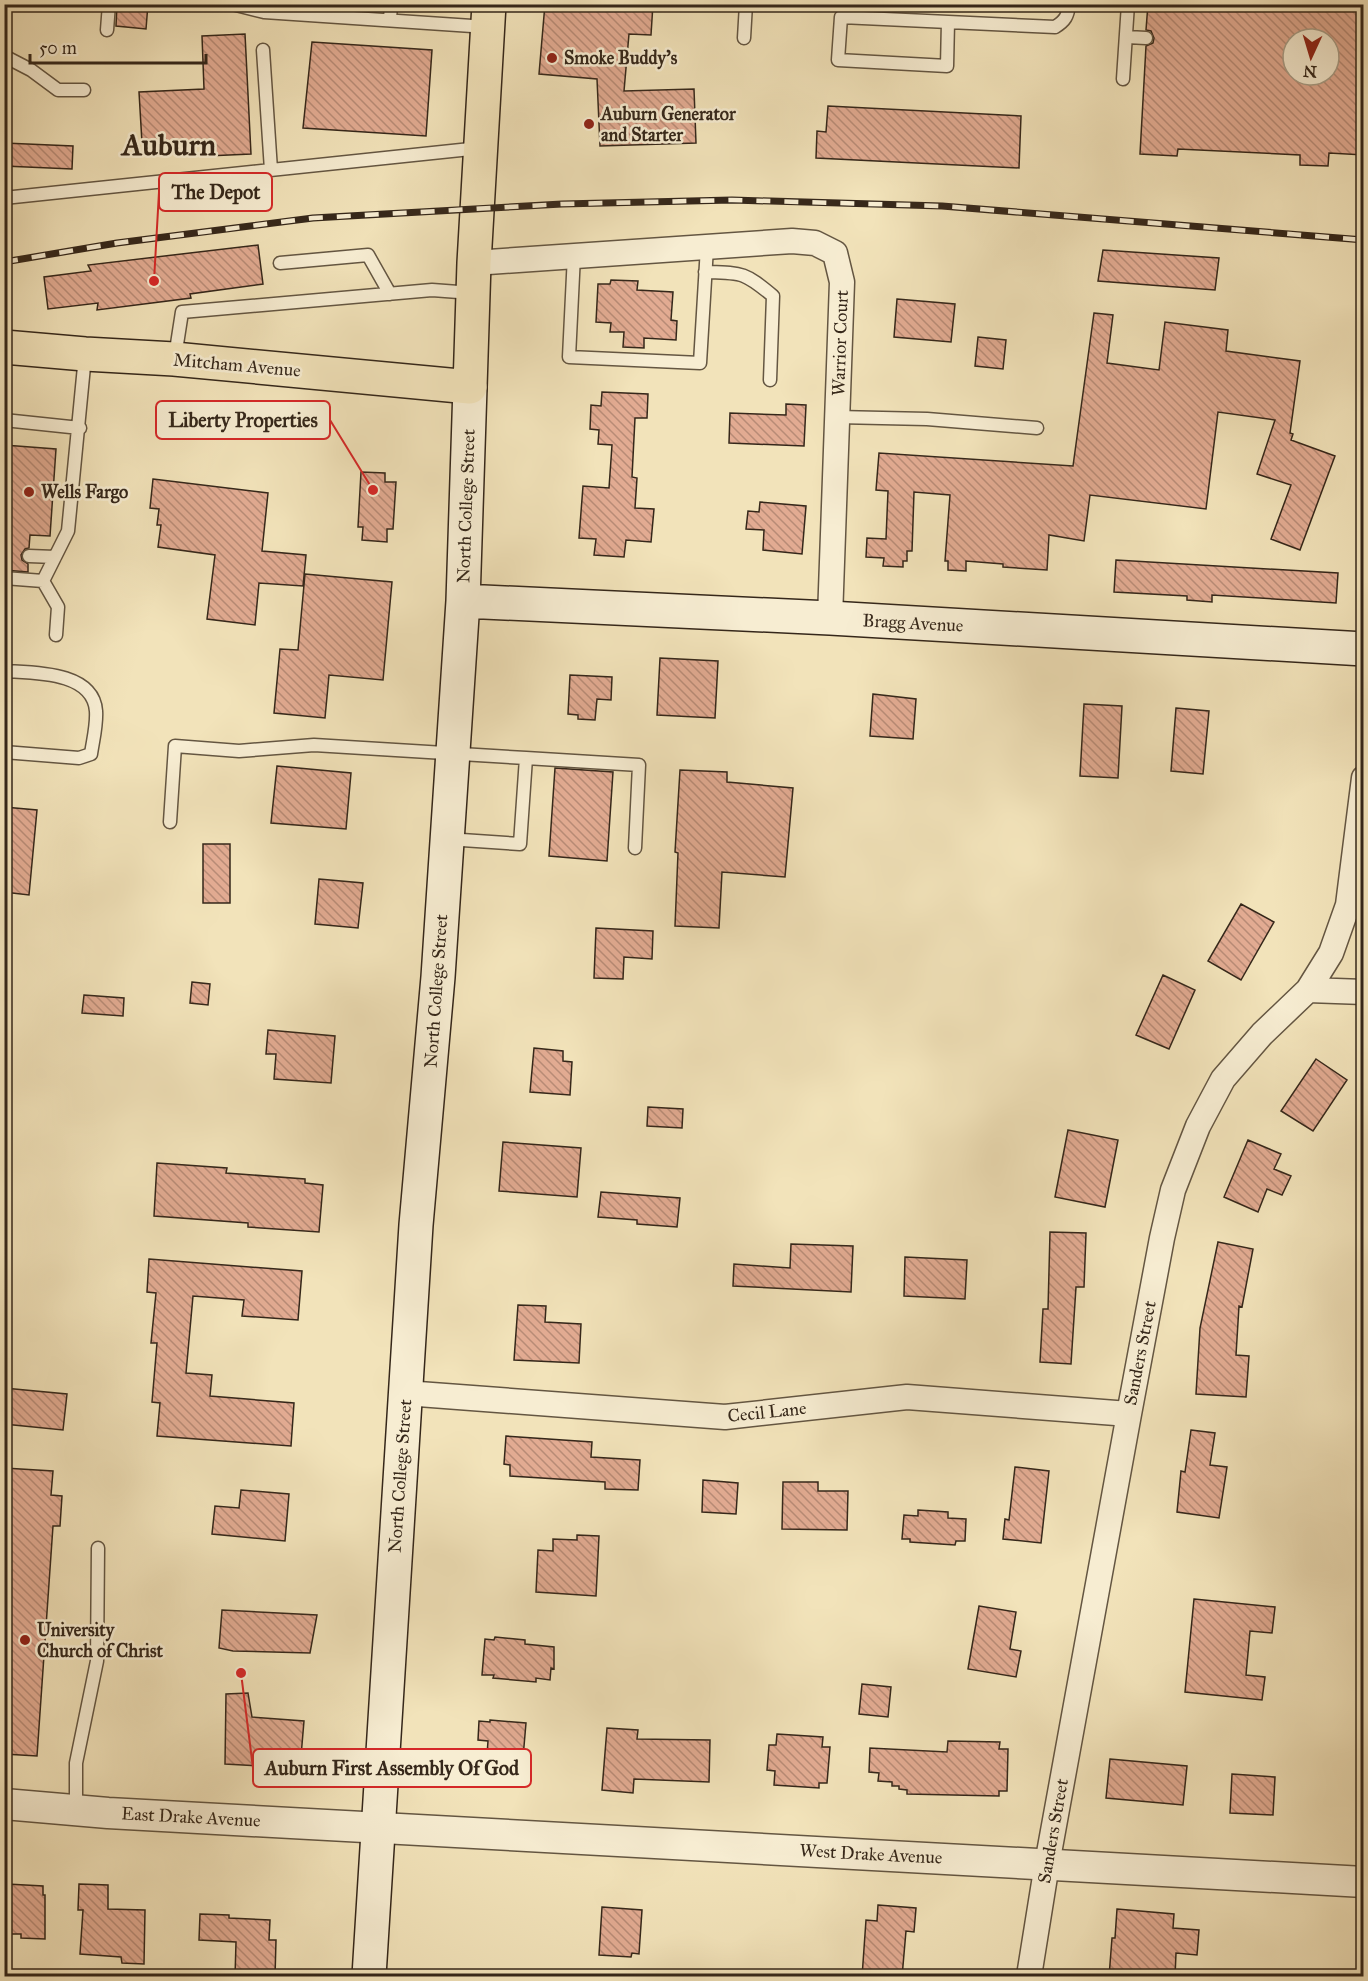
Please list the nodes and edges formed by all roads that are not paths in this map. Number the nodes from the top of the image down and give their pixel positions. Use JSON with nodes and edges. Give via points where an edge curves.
{"nodes":[{"id":1,"x":109,"y":4,"type":"edge"},
{"id":2,"x":232,"y":4,"type":"edge"},
{"id":3,"x":391,"y":4,"type":"edge"},
{"id":4,"x":746,"y":4,"type":"edge"},
{"id":5,"x":1069,"y":4,"type":"edge"},
{"id":6,"x":1128,"y":4,"type":"edge"},
{"id":7,"x":488,"y":16,"type":"edge"},
{"id":8,"x":390,"y":20,"type":"junction"},
{"id":9,"x":948,"y":22,"type":"junction"},
{"id":10,"x":107,"y":30,"type":"dead end"},
{"id":11,"x":1127,"y":37,"type":"junction"},
{"id":12,"x":744,"y":38,"type":"dead end"},
{"id":13,"x":1146,"y":38,"type":"dead end"},
{"id":14,"x":263,"y":50,"type":"dead end"},
{"id":15,"x":4,"y":56,"type":"edge"},
{"id":16,"x":1123,"y":79,"type":"dead end"},
{"id":17,"x":84,"y":90,"type":"dead end"},
{"id":18,"x":481,"y":148,"type":"junction"},
{"id":19,"x":271,"y":170,"type":"junction"},
{"id":20,"x":4,"y":198,"type":"edge"},
{"id":21,"x":707,"y":247,"type":"junction"},
{"id":22,"x":574,"y":255,"type":"junction"},
{"id":23,"x":280,"y":263,"type":"dead end"},
{"id":24,"x":705,"y":272,"type":"junction"},
{"id":25,"x":474,"y":278,"type":"junction"},
{"id":26,"x":390,"y":294,"type":"junction"},
{"id":27,"x":9,"y":348,"type":"edge"},
{"id":28,"x":85,"y":354,"type":"junction"},
{"id":29,"x":174,"y":359,"type":"junction"},
{"id":30,"x":770,"y":380,"type":"dead end"},
{"id":31,"x":470,"y":387,"type":"junction"},
{"id":32,"x":837,"y":417,"type":"junction"},
{"id":33,"x":4,"y":420,"type":"edge"},
{"id":34,"x":80,"y":428,"type":"junction"},
{"id":35,"x":1037,"y":428,"type":"dead end"},
{"id":36,"x":29,"y":556,"type":"dead end"},
{"id":37,"x":55,"y":557,"type":"junction"},
{"id":38,"x":4,"y":578,"type":"edge"},
{"id":39,"x":43,"y":581,"type":"junction"},
{"id":40,"x":463,"y":601,"type":"junction"},
{"id":41,"x":830,"y":618,"type":"junction"},
{"id":42,"x":56,"y":635,"type":"dead end"},
{"id":43,"x":1364,"y":649,"type":"edge"},
{"id":44,"x":4,"y":670,"type":"edge"},
{"id":45,"x":4,"y":752,"type":"edge"},
{"id":46,"x":452,"y":753,"type":"junction"},
{"id":47,"x":526,"y":758,"type":"junction"},
{"id":48,"x":1364,"y":778,"type":"edge"},
{"id":49,"x":170,"y":822,"type":"dead end"},
{"id":50,"x":446,"y":839,"type":"junction"},
{"id":51,"x":635,"y":848,"type":"dead end"},
{"id":52,"x":1308,"y":990,"type":"junction"},
{"id":53,"x":1364,"y":992,"type":"edge"},
{"id":54,"x":405,"y":1393,"type":"junction"},
{"id":55,"x":1128,"y":1414,"type":"junction"},
{"id":56,"x":98,"y":1548,"type":"dead end"},
{"id":57,"x":4,"y":1804,"type":"edge"},
{"id":58,"x":76,"y":1810,"type":"junction"},
{"id":59,"x":378,"y":1826,"type":"junction"},
{"id":60,"x":1047,"y":1864,"type":"junction"},
{"id":61,"x":1364,"y":1882,"type":"edge"},
{"id":62,"x":369,"y":1977,"type":"edge"},
{"id":63,"x":1029,"y":1977,"type":"edge"}],
"edges":[{"from":1,"to":10,"type":"lane"},
{"from":2,"to":8,"type":"lane","via":[[264,12]]},
{"from":3,"to":8,"type":"lane"},
{"from":4,"to":12,"type":"lane"},
{"from":5,"to":9,"type":"lane","via":[[1068,14],[1055,27]]},
{"from":6,"to":11,"type":"lane"},
{"from":7,"to":8,"type":"lane"},
{"from":7,"to":18,"type":"main road","name":"North College Street"},
{"from":9,"to":9,"type":"lane","via":[[841,17],[838,60],[947,66]]},
{"from":11,"to":13,"type":"lane"},
{"from":11,"to":16,"type":"lane"},
{"from":14,"to":19,"type":"lane"},
{"from":15,"to":17,"type":"lane","via":[[58,90]]},
{"from":18,"to":19,"type":"lane"},
{"from":18,"to":25,"type":"main road","name":"North College Street"},
{"from":19,"to":20,"type":"lane"},
{"from":21,"to":22,"type":"street","name":"Warrior Court"},
{"from":21,"to":24,"type":"lane"},
{"from":21,"to":32,"type":"street","name":"Warrior Court","via":[[792,241],[815,243],[835,253],[842,282]]},
{"from":22,"to":24,"type":"lane","via":[[569,357],[700,363]]},
{"from":22,"to":25,"type":"street","name":"Warrior Court"},
{"from":23,"to":26,"type":"lane","via":[[368,255]]},
{"from":24,"to":30,"type":"lane","via":[[742,274],[773,296]]},
{"from":25,"to":26,"type":"lane","via":[[441,289]]},
{"from":25,"to":31,"type":"main road","name":"North College Street"},
{"from":26,"to":29,"type":"lane","via":[[182,312]]},
{"from":27,"to":28,"type":"main road","name":"Mitcham Avenue"},
{"from":28,"to":29,"type":"main road","name":"Mitcham Avenue"},
{"from":28,"to":34,"type":"lane"},
{"from":29,"to":31,"type":"main road","name":"Mitcham Avenue"},
{"from":31,"to":40,"type":"main road","name":"North College Street"},
{"from":32,"to":35,"type":"lane"},
{"from":32,"to":41,"type":"street","name":"Warrior Court"},
{"from":33,"to":34,"type":"lane"},
{"from":34,"to":37,"type":"lane","via":[[68,531]]},
{"from":36,"to":37,"type":"lane"},
{"from":37,"to":39,"type":"lane"},
{"from":38,"to":39,"type":"lane"},
{"from":39,"to":42,"type":"lane","via":[[58,607]]},
{"from":40,"to":41,"type":"main road","name":"Bragg Avenue"},
{"from":40,"to":46,"type":"main road","name":"North College Street"},
{"from":41,"to":43,"type":"main road","name":"Bragg Avenue"},
{"from":44,"to":45,"type":"lane","via":[[44,673],[81,684],[96,709],[91,754],[79,758]]},
{"from":46,"to":47,"type":"lane"},
{"from":46,"to":49,"type":"lane","via":[[314,746],[239,751],[175,746]]},
{"from":46,"to":50,"type":"main road","name":"North College Street"},
{"from":47,"to":50,"type":"lane","via":[[520,844]]},
{"from":47,"to":51,"type":"lane","via":[[639,765]]},
{"from":48,"to":52,"type":"street","name":"Sanders Street","via":[[1348,905],[1331,953]]},
{"from":50,"to":54,"type":"main road","name":"North College Street"},
{"from":52,"to":53,"type":"street"},
{"from":52,"to":55,"type":"street","name":"Sanders Street","via":[[1223,1079],[1198,1126],[1173,1190]]},
{"from":54,"to":55,"type":"street","name":"Cecil Lane","via":[[725,1417],[907,1397]]},
{"from":54,"to":59,"type":"main road","name":"North College Street"},
{"from":55,"to":60,"type":"street","name":"Sanders Street"},
{"from":56,"to":58,"type":"lane","via":[[97,1661],[76,1763]]},
{"from":57,"to":58,"type":"street","name":"East Drake Avenue"},
{"from":58,"to":59,"type":"street","name":"East Drake Avenue"},
{"from":59,"to":60,"type":"street","name":"West Drake Avenue"},
{"from":59,"to":62,"type":"main road","name":"North College Street"},
{"from":60,"to":61,"type":"street","name":"West Drake Avenue"},
{"from":60,"to":63,"type":"street","name":"Sanders Street"}]}
